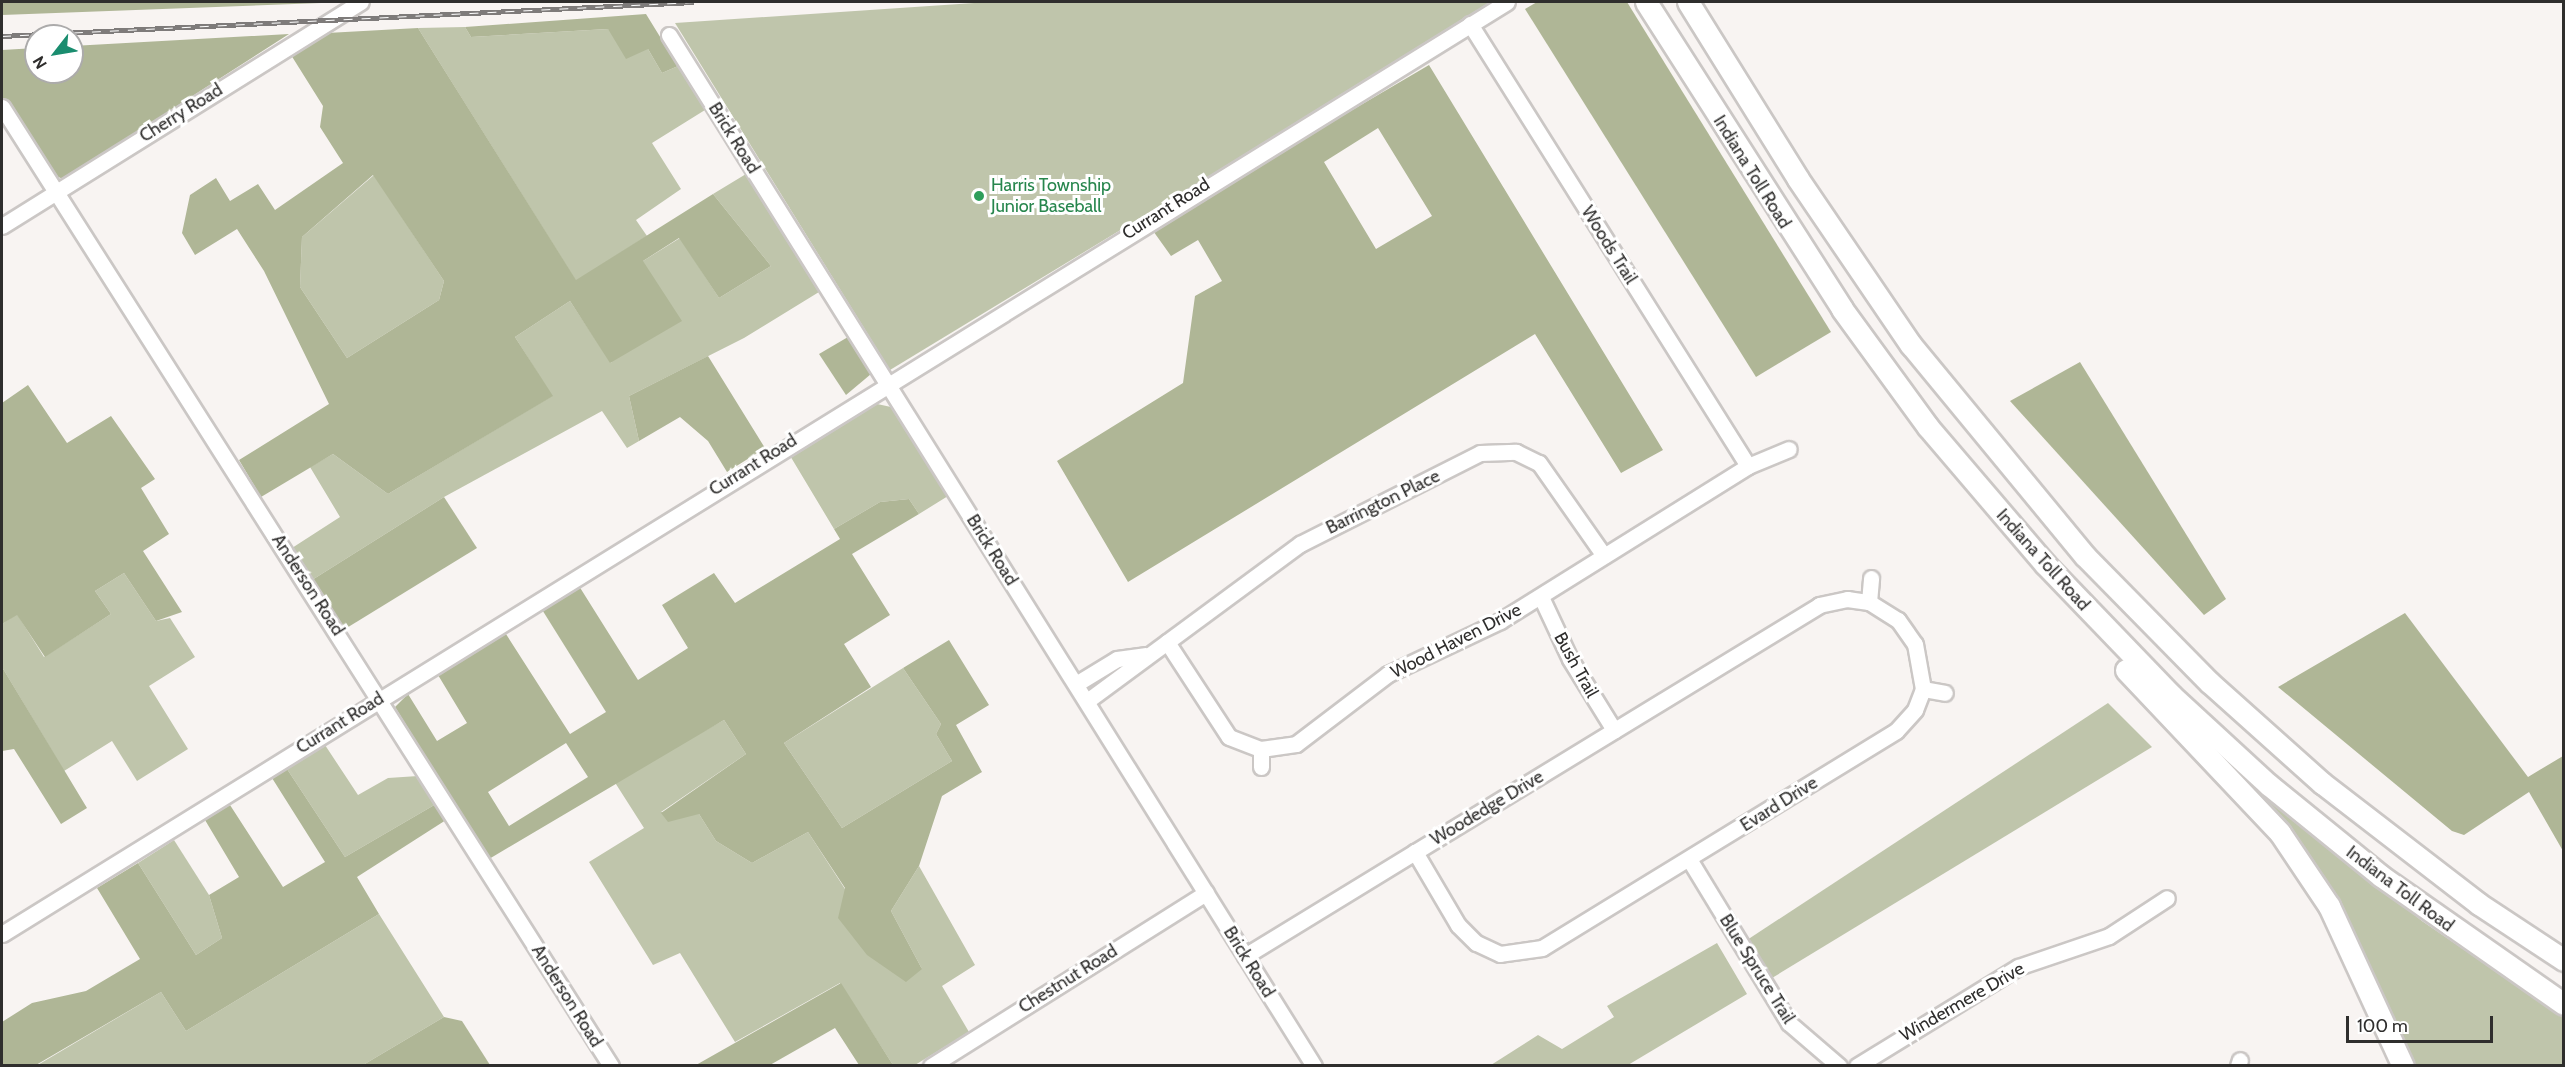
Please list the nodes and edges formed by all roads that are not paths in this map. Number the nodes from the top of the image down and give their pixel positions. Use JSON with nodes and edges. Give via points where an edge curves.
{"nodes":[{"id":1,"x":361,"y":2,"type":"edge"},
{"id":2,"x":1507,"y":2,"type":"edge"},
{"id":3,"x":1646,"y":2,"type":"edge"},
{"id":4,"x":1688,"y":2,"type":"edge"},
{"id":5,"x":1470,"y":24,"type":"junction"},
{"id":6,"x":669,"y":35,"type":"dead end"},
{"id":7,"x":2,"y":107,"type":"edge"},
{"id":8,"x":55,"y":191,"type":"junction"},
{"id":9,"x":2,"y":226,"type":"edge"},
{"id":10,"x":887,"y":381,"type":"junction"},
{"id":11,"x":1789,"y":449,"type":"dead end"},
{"id":12,"x":1748,"y":466,"type":"junction"},
{"id":13,"x":1999,"y":513,"type":"junction"},
{"id":14,"x":1604,"y":556,"type":"junction"},
{"id":15,"x":1871,"y":578,"type":"dead end"},
{"id":16,"x":1541,"y":597,"type":"junction"},
{"id":17,"x":1869,"y":602,"type":"junction"},
{"id":18,"x":1167,"y":642,"type":"junction"},
{"id":19,"x":1145,"y":655,"type":"junction"},
{"id":20,"x":1728,"y":661,"type":"joint"},
{"id":21,"x":1076,"y":684,"type":"junction"},
{"id":22,"x":1923,"y":689,"type":"junction"},
{"id":23,"x":1945,"y":693,"type":"dead end"},
{"id":24,"x":380,"y":698,"type":"junction"},
{"id":25,"x":1087,"y":702,"type":"junction"},
{"id":26,"x":1614,"y":730,"type":"junction"},
{"id":27,"x":1261,"y":749,"type":"junction"},
{"id":28,"x":1261,"y":767,"type":"dead end"},
{"id":29,"x":1414,"y":852,"type":"junction"},
{"id":30,"x":1689,"y":859,"type":"junction"},
{"id":31,"x":1206,"y":893,"type":"junction"},
{"id":32,"x":2167,"y":898,"type":"dead end"},
{"id":33,"x":2518,"y":932,"type":"junction"},
{"id":34,"x":2,"y":934,"type":"edge"},
{"id":35,"x":2564,"y":954,"type":"edge"},
{"id":36,"x":1245,"y":956,"type":"junction"},
{"id":37,"x":2564,"y":960,"type":"edge"},
{"id":38,"x":2564,"y":1004,"type":"edge"},
{"id":39,"x":611,"y":1065,"type":"edge"},
{"id":40,"x":931,"y":1065,"type":"edge"},
{"id":41,"x":1314,"y":1065,"type":"edge"},
{"id":42,"x":1839,"y":1065,"type":"edge"},
{"id":43,"x":1857,"y":1065,"type":"edge"},
{"id":44,"x":2403,"y":1065,"type":"edge"}],
"edges":[{"from":1,"to":8,"type":"street","name":"Cherry Road"},
{"from":2,"to":5,"type":"street","name":"Currant Road"},
{"from":3,"to":13,"type":"highway","name":"Indiana Toll Road","via":[[1842,309]]},
{"from":4,"to":33,"type":"highway","name":"Indiana Toll Road","via":[[1798,179],[1904,336],[1984,440],[2085,556],[2209,682],[2314,775]]},
{"from":5,"to":10,"type":"street","name":"Currant Road"},
{"from":5,"to":12,"type":"street","name":"Woods Trail"},
{"from":6,"to":10,"type":"street","name":"Brick Road"},
{"from":7,"to":8,"type":"street","name":"Anderson Road"},
{"from":8,"to":9,"type":"street","name":"Cherry Road"},
{"from":8,"to":24,"type":"street","name":"Anderson Road"},
{"from":10,"to":21,"type":"street","name":"Brick Road"},
{"from":10,"to":24,"type":"street","name":"Currant Road"},
{"from":11,"to":12,"type":"street","name":"Wood Haven Drive"},
{"from":12,"to":14,"type":"street","name":"Wood Haven Drive"},
{"from":13,"to":38,"type":"highway","name":"Indiana Toll Road","via":[[2128,652],[2269,785],[2381,876]]},
{"from":13,"to":44,"type":"highway","via":[[2046,578],[2280,833],[2329,906]]},
{"from":14,"to":16,"type":"street","name":"Wood Haven Drive"},
{"from":14,"to":18,"type":"street","name":"Barrington Place","via":[[1539,463],[1516,452],[1480,453],[1308,539]]},
{"from":15,"to":17,"type":"street"},
{"from":16,"to":26,"type":"street","name":"Bush Trail","via":[[1570,659]]},
{"from":16,"to":27,"type":"street","name":"Wood Haven Drive","via":[[1388,674],[1308,738]]},
{"from":17,"to":20,"type":"street","name":"Evard Drive","via":[[1847,598],[1819,605]]},
{"from":17,"to":22,"type":"street","name":"Evard Drive","via":[[1890,612],[1910,634],[1923,664]]},
{"from":18,"to":19,"type":"street","name":"Barrington Place"},
{"from":18,"to":27,"type":"street","via":[[1220,730]]},
{"from":19,"to":21,"type":"street","name":"Barrington Place","via":[[1117,659]]},
{"from":19,"to":25,"type":"street","name":"Barrington Place","via":[[1129,675]]},
{"from":20,"to":26,"type":"street","name":"Woodedge Drive"},
{"from":21,"to":25,"type":"street","name":"Brick Road"},
{"from":22,"to":23,"type":"street"},
{"from":22,"to":30,"type":"street","name":"Evard Drive","via":[[1915,710],[1896,731]]},
{"from":24,"to":34,"type":"street","name":"Currant Road"},
{"from":24,"to":39,"type":"street","name":"Anderson Road"},
{"from":25,"to":31,"type":"street","name":"Brick Road"},
{"from":26,"to":29,"type":"street","name":"Woodedge Drive"},
{"from":27,"to":28,"type":"street"},
{"from":29,"to":30,"type":"street","name":"Evard Drive","via":[[1466,935],[1487,950],[1511,954],[1542,948]]},
{"from":29,"to":36,"type":"street","name":"Woodedge Drive"},
{"from":30,"to":42,"type":"street","name":"Blue Spruce Trail","via":[[1789,1023]]},
{"from":31,"to":36,"type":"street","name":"Brick Road"},
{"from":31,"to":40,"type":"street","name":"Chestnut Road"},
{"from":32,"to":43,"type":"street","name":"Windermere Drive","via":[[2109,936],[2018,967]]},
{"from":33,"to":35,"type":"highway"},
{"from":33,"to":37,"type":"highway","name":"Indiana Toll Road"},
{"from":36,"to":41,"type":"street","name":"Brick Road"}]}
